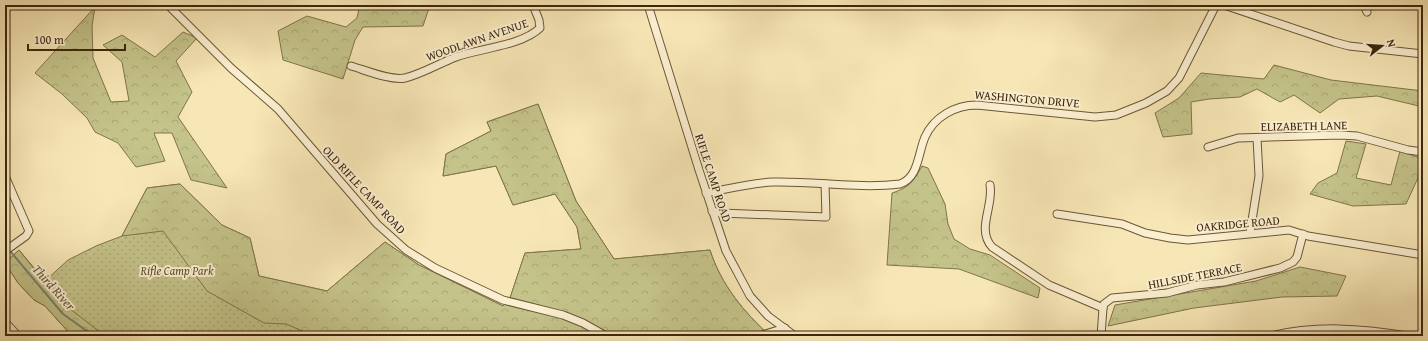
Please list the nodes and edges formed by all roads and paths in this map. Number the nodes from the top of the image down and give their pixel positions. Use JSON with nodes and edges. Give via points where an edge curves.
{"nodes":[{"id":1,"x":168,"y":5,"type":"edge"},
{"id":2,"x":533,"y":5,"type":"edge"},
{"id":3,"x":648,"y":5,"type":"edge"},
{"id":4,"x":1216,"y":5,"type":"edge"},
{"id":5,"x":1224,"y":5,"type":"edge"},
{"id":6,"x":1423,"y":54,"type":"edge"},
{"id":7,"x":351,"y":66,"type":"dead end"},
{"id":8,"x":1257,"y":138,"type":"junction"},
{"id":9,"x":1208,"y":147,"type":"dead end"},
{"id":10,"x":1423,"y":152,"type":"edge"},
{"id":11,"x":5,"y":176,"type":"edge"},
{"id":12,"x":825,"y":184,"type":"junction"},
{"id":13,"x":990,"y":185,"type":"dead end"},
{"id":14,"x":706,"y":193,"type":"junction"},
{"id":15,"x":712,"y":211,"type":"junction"},
{"id":16,"x":1056,"y":214,"type":"dead end"},
{"id":17,"x":1250,"y":233,"type":"junction"},
{"id":18,"x":1303,"y":234,"type":"junction"},
{"id":19,"x":5,"y":250,"type":"edge"},
{"id":20,"x":1423,"y":255,"type":"edge"},
{"id":21,"x":1103,"y":308,"type":"junction"},
{"id":22,"x":5,"y":322,"type":"edge"},
{"id":23,"x":785,"y":328,"type":"junction"},
{"id":24,"x":18,"y":336,"type":"edge"},
{"id":25,"x":606,"y":336,"type":"edge"},
{"id":26,"x":759,"y":336,"type":"edge"},
{"id":27,"x":795,"y":336,"type":"edge"},
{"id":28,"x":1101,"y":336,"type":"edge"},
{"id":29,"x":1270,"y":336,"type":"edge"},
{"id":30,"x":1407,"y":336,"type":"edge"}],
"edges":[{"from":1,"to":25,"type":"street","name":"OLD RIFLE CAMP ROAD","via":[[231,68],[278,109],[377,224],[406,250],[435,268],[503,300],[563,315]]},
{"from":2,"to":7,"type":"street","name":"WOODLAWN AVENUE","via":[[540,28],[523,39],[458,56],[405,78]]},
{"from":3,"to":14,"type":"street","name":"RIFLE CAMP ROAD"},
{"from":4,"to":12,"type":"street","name":"WASHINGTON DRIVE","via":[[1174,85],[1146,103],[1116,115],[1095,117],[977,105],[960,106],[944,114],[931,128],[925,137],[914,171],[905,183],[890,186]]},
{"from":5,"to":6,"type":"street","via":[[1334,42]]},
{"from":8,"to":9,"type":"street","name":"ELIZABETH LANE","via":[[1238,138]]},
{"from":8,"to":10,"type":"street","name":"ELIZABETH LANE","via":[[1346,135]]},
{"from":8,"to":17,"type":"street","via":[[1259,176]]},
{"from":11,"to":19,"type":"street","via":[[29,231],[26,236]]},
{"from":12,"to":14,"type":"street","name":"WASHINGTON DRIVE","via":[[761,183]]},
{"from":12,"to":15,"type":"street","via":[[826,216],[779,216]]},
{"from":13,"to":21,"type":"street","via":[[991,196],[984,233],[986,241],[1049,285]]},
{"from":14,"to":15,"type":"street","name":"RIFLE CAMP ROAD"},
{"from":15,"to":23,"type":"street","name":"RIFLE CAMP ROAD","via":[[726,251],[742,283],[758,306]]},
{"from":16,"to":17,"type":"street","name":"OAKRIDGE ROAD","via":[[1122,224],[1145,233],[1188,240]]},
{"from":17,"to":18,"type":"street","name":"OAKRIDGE ROAD","via":[[1280,230]]},
{"from":18,"to":20,"type":"street","name":"OAKRIDGE ROAD"},
{"from":18,"to":21,"type":"street","name":"HILLSIDE TERRACE","via":[[1297,257],[1293,262],[1280,268],[1167,293],[1112,298]]},
{"from":21,"to":28,"type":"street"},
{"from":22,"to":24,"type":"street"},
{"from":23,"to":26,"type":"street"},
{"from":23,"to":27,"type":"street","name":"RIFLE CAMP ROAD"},
{"from":29,"to":30,"type":"street","via":[[1327,328]]}]}
